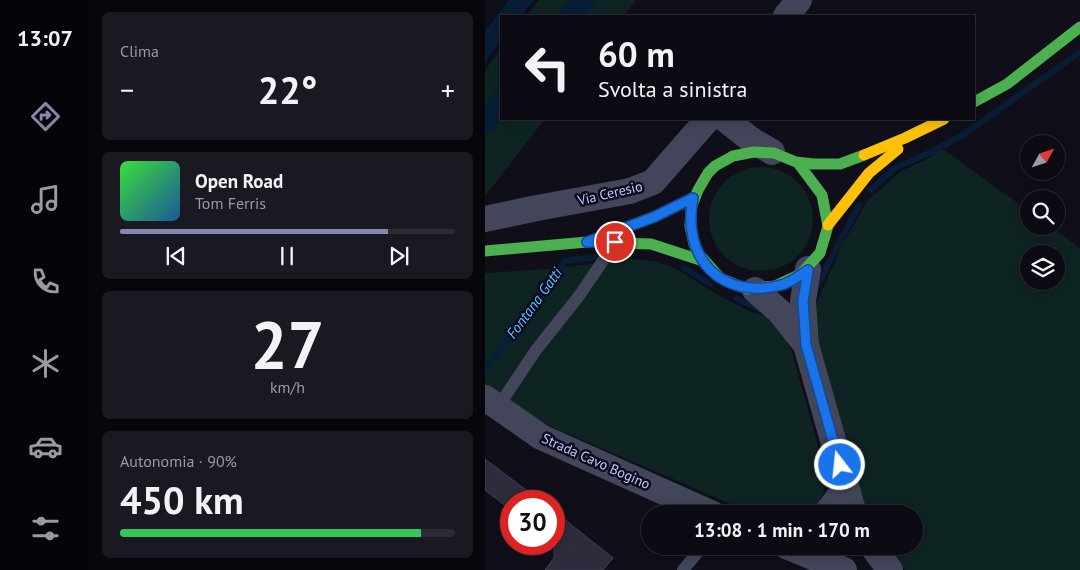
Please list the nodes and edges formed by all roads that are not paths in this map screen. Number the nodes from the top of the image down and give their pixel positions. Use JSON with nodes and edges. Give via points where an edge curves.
{"nodes":[{"id":1,"x":799,"y":0,"type":"edge"},
{"id":2,"x":788,"y":15,"type":"edge"},
{"id":3,"x":1080,"y":27,"type":"edge"},
{"id":4,"x":975,"y":101,"type":"edge"},
{"id":5,"x":707,"y":120,"type":"edge"},
{"id":6,"x":724,"y":120,"type":"edge"},
{"id":7,"x":725,"y":120,"type":"edge"},
{"id":8,"x":942,"y":120,"type":"edge"},
{"id":9,"x":913,"y":136,"type":"junction"},
{"id":10,"x":772,"y":152,"type":"junction"},
{"id":11,"x":722,"y":161,"type":"junction"},
{"id":12,"x":798,"y":163,"type":"junction"},
{"id":13,"x":693,"y":198,"type":"junction"},
{"id":14,"x":485,"y":219,"type":"edge"},
{"id":15,"x":828,"y":225,"type":"junction"},
{"id":16,"x":587,"y":242,"type":"junction"},
{"id":17,"x":615,"y":242,"type":"junction"},
{"id":18,"x":485,"y":251,"type":"edge"},
{"id":19,"x":703,"y":261,"type":"junction"},
{"id":20,"x":808,"y":270,"type":"junction"},
{"id":21,"x":755,"y":290,"type":"junction"},
{"id":22,"x":806,"y":345,"type":"junction"},
{"id":23,"x":492,"y":402,"type":"edge"},
{"id":24,"x":846,"y":487,"type":"junction"},
{"id":25,"x":693,"y":505,"type":"edge"},
{"id":26,"x":833,"y":505,"type":"edge"},
{"id":27,"x":851,"y":505,"type":"edge"},
{"id":28,"x":696,"y":555,"type":"edge"},
{"id":29,"x":796,"y":555,"type":"edge"},
{"id":30,"x":807,"y":555,"type":"edge"},
{"id":31,"x":860,"y":555,"type":"edge"},
{"id":32,"x":879,"y":555,"type":"edge"},
{"id":33,"x":683,"y":570,"type":"edge"},
{"id":34,"x":812,"y":570,"type":"edge"},
{"id":35,"x":844,"y":570,"type":"edge"},
{"id":36,"x":860,"y":570,"type":"edge"},
{"id":37,"x":890,"y":570,"type":"edge"}],
"edges":[{"from":1,"to":2,"type":"street"},
{"from":3,"to":4,"type":"main road","via":[[1007,84]]},
{"from":5,"to":14,"type":"street","name":"Via Ceresio","via":[[653,182],[630,191]]},
{"from":6,"to":11,"type":"street"},
{"from":7,"to":10,"type":"street"},
{"from":8,"to":9,"type":"main road"},
{"from":9,"to":12,"type":"main road","via":[[841,164]]},
{"from":9,"to":15,"type":"main road","via":[[869,173]]},
{"from":10,"to":11,"type":"main road","via":[[746,152]]},
{"from":10,"to":12,"type":"main road"},
{"from":11,"to":13,"type":"main road","via":[[704,177]]},
{"from":12,"to":15,"type":"main road","via":[[821,191],[827,207]]},
{"from":13,"to":16,"type":"main road","via":[[654,217]]},
{"from":13,"to":19,"type":"main road","via":[[690,231]]},
{"from":15,"to":20,"type":"main road","via":[[822,249]]},
{"from":16,"to":17,"type":"main road"},
{"from":16,"to":18,"type":"main road"},
{"from":17,"to":19,"type":"main road","via":[[651,244]]},
{"from":17,"to":23,"type":"lane","via":[[579,296]]},
{"from":19,"to":21,"type":"main road","via":[[725,281]]},
{"from":20,"to":21,"type":"main road","via":[[783,285]]},
{"from":20,"to":22,"type":"street","via":[[803,301]]},
{"from":21,"to":22,"type":"street","via":[[780,312]]},
{"from":22,"to":24,"type":"street"},
{"from":23,"to":25,"type":"street","name":"Strada Cavo Bogino","via":[[541,437]]},
{"from":24,"to":26,"type":"street"},
{"from":24,"to":27,"type":"street"},
{"from":28,"to":33,"type":"lane"},
{"from":29,"to":34,"type":"street"},
{"from":30,"to":35,"type":"street"},
{"from":31,"to":36,"type":"street"},
{"from":32,"to":37,"type":"street"}]}
